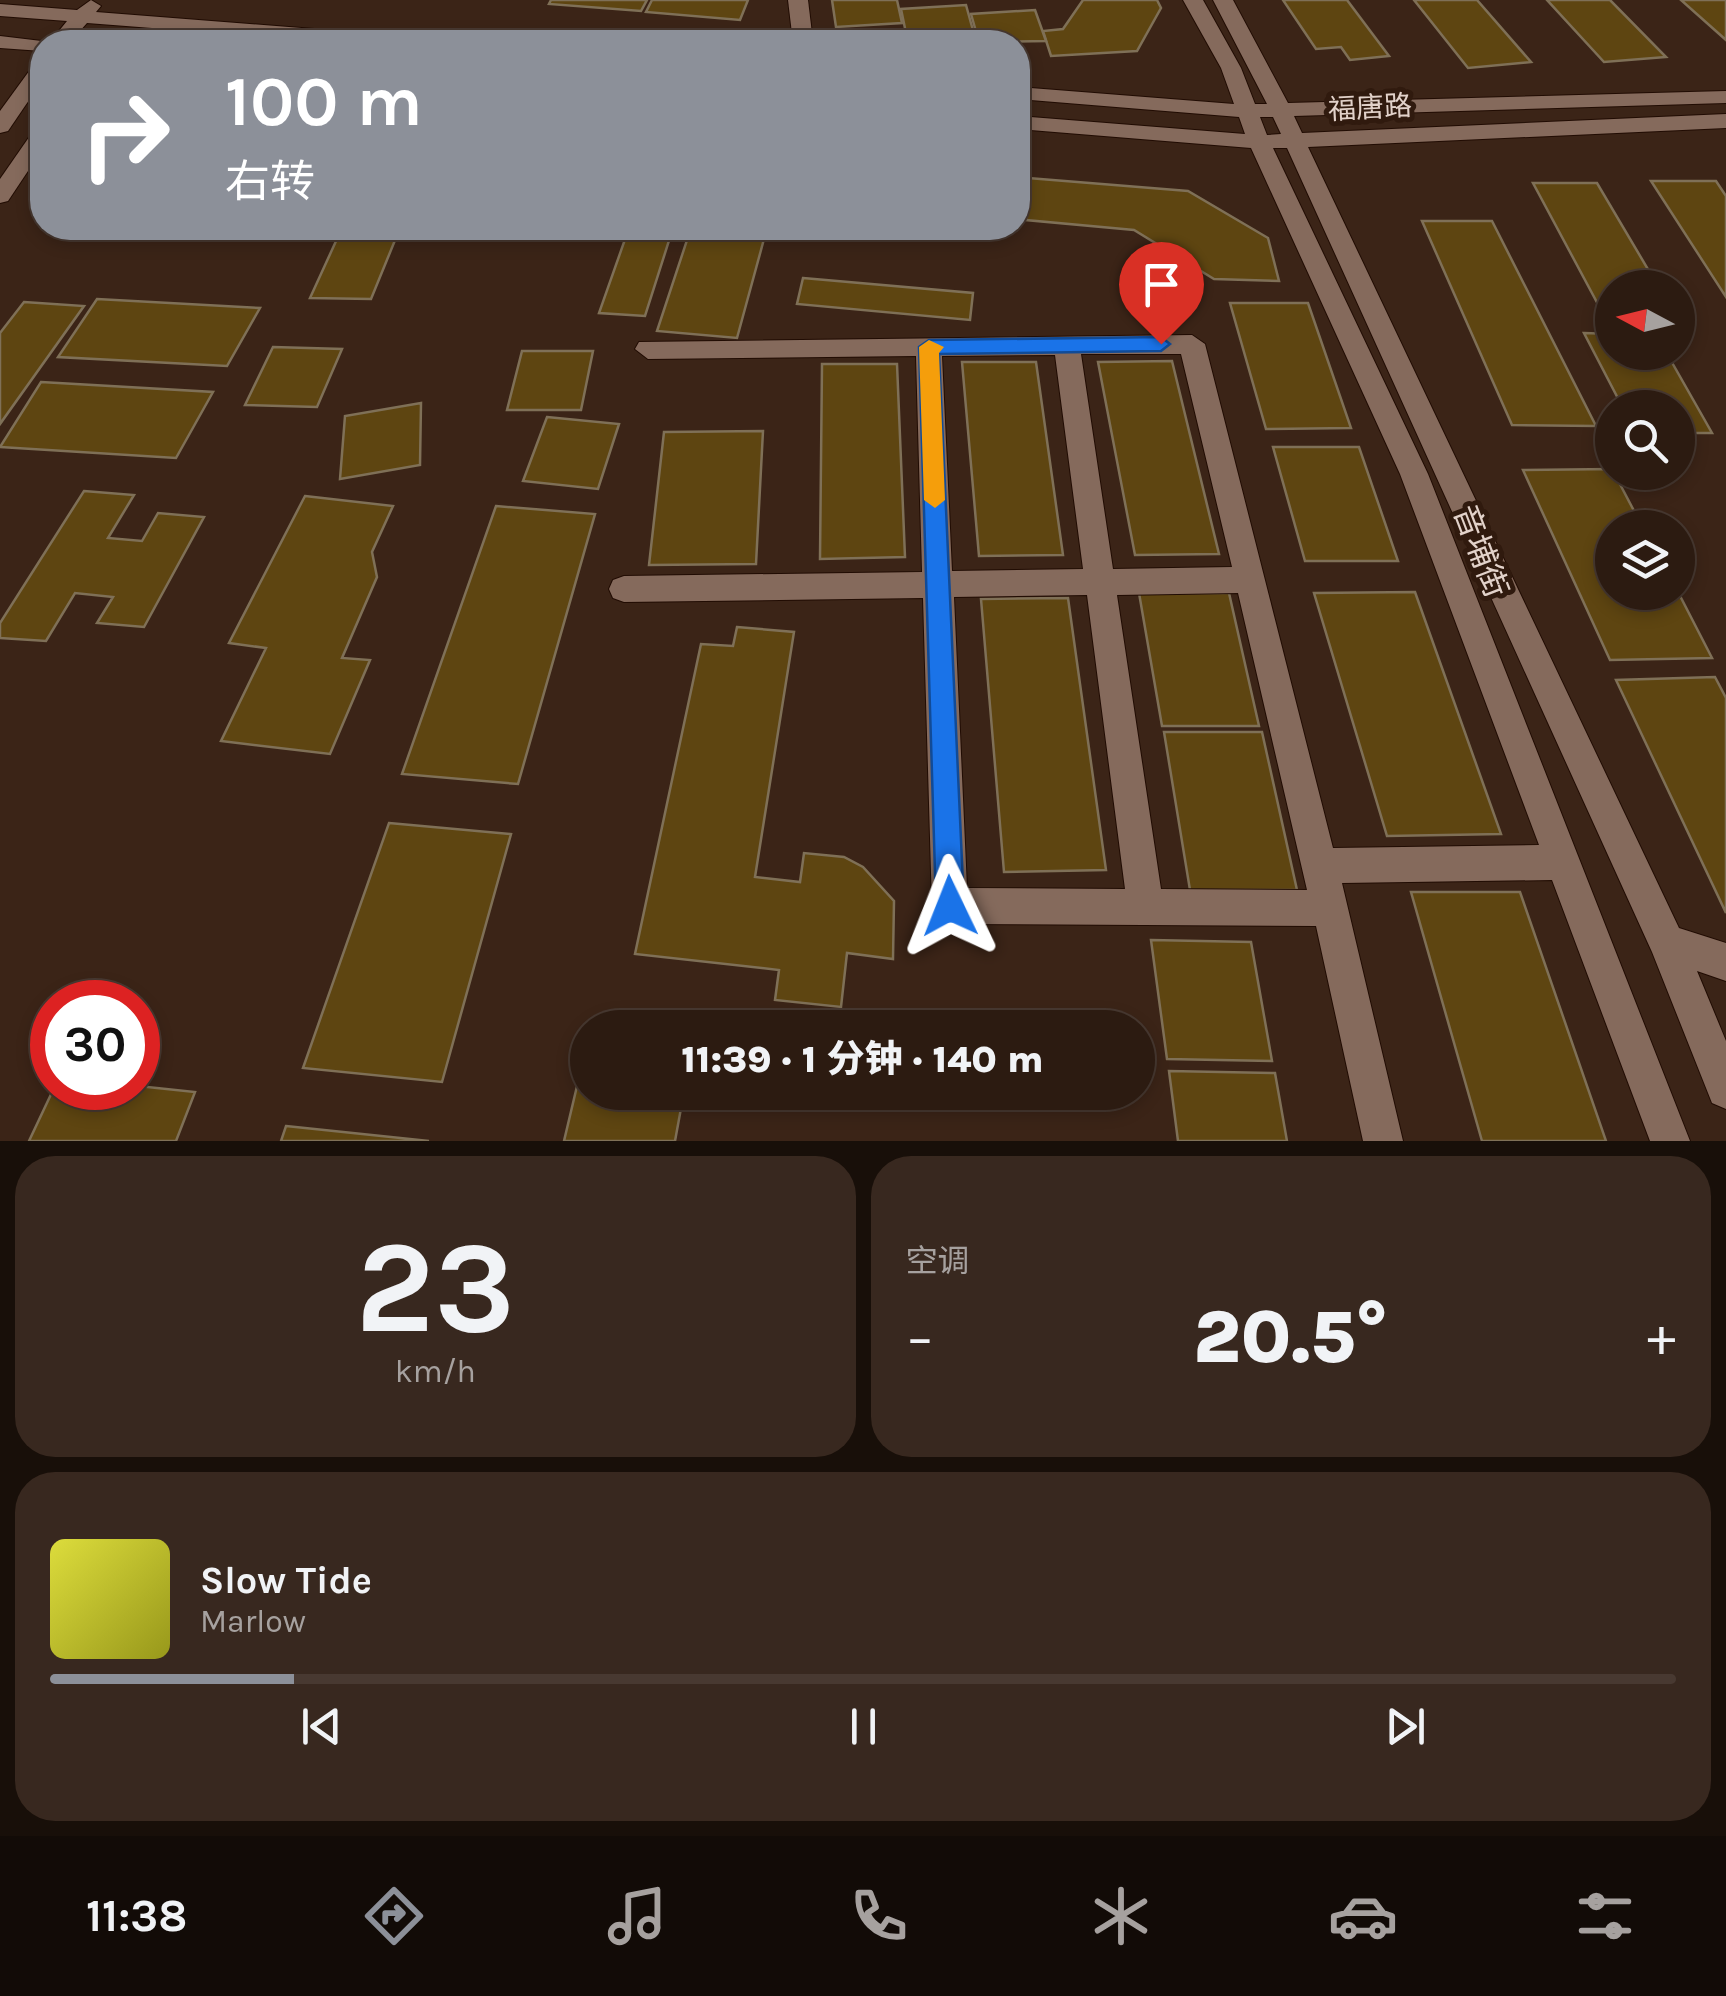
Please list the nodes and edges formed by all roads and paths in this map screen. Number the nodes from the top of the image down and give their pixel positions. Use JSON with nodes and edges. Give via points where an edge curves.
{"nodes":[{"id":1,"x":97,"y":0,"type":"edge"},
{"id":2,"x":145,"y":0,"type":"edge"},
{"id":3,"x":798,"y":0,"type":"edge"},
{"id":4,"x":1193,"y":0,"type":"edge"},
{"id":5,"x":1223,"y":0,"type":"edge"},
{"id":6,"x":0,"y":10,"type":"edge"},
{"id":7,"x":82,"y":16,"type":"junction"},
{"id":8,"x":128,"y":20,"type":"junction"},
{"id":9,"x":70,"y":30,"type":"edge"},
{"id":10,"x":120,"y":30,"type":"edge"},
{"id":11,"x":253,"y":30,"type":"edge"},
{"id":12,"x":802,"y":30,"type":"edge"},
{"id":13,"x":0,"y":42,"type":"edge"},
{"id":14,"x":30,"y":44,"type":"edge"},
{"id":15,"x":30,"y":83,"type":"edge"},
{"id":16,"x":1030,"y":94,"type":"edge"},
{"id":17,"x":1726,"y":97,"type":"edge"},
{"id":18,"x":1279,"y":110,"type":"junction"},
{"id":19,"x":1247,"y":111,"type":"junction"},
{"id":20,"x":1726,"y":121,"type":"edge"},
{"id":21,"x":1030,"y":124,"type":"edge"},
{"id":22,"x":0,"y":126,"type":"edge"},
{"id":23,"x":1294,"y":141,"type":"junction"},
{"id":24,"x":1259,"y":142,"type":"junction"},
{"id":25,"x":30,"y":152,"type":"edge"},
{"id":26,"x":0,"y":196,"type":"edge"},
{"id":27,"x":1067,"y":345,"type":"junction"},
{"id":28,"x":929,"y":347,"type":"junction"},
{"id":29,"x":648,"y":349,"type":"dead end"},
{"id":30,"x":1249,"y":580,"type":"junction"},
{"id":31,"x":1098,"y":581,"type":"junction"},
{"id":32,"x":938,"y":583,"type":"junction"},
{"id":33,"x":624,"y":590,"type":"dead end"},
{"id":34,"x":1564,"y":862,"type":"junction"},
{"id":35,"x":1322,"y":866,"type":"junction"},
{"id":36,"x":1146,"y":908,"type":"junction"},
{"id":37,"x":1330,"y":908,"type":"junction"},
{"id":38,"x":1667,"y":943,"type":"junction"},
{"id":39,"x":1726,"y":962,"type":"edge"},
{"id":40,"x":1726,"y":1088,"type":"edge"},
{"id":41,"x":1383,"y":1141,"type":"edge"},
{"id":42,"x":1670,"y":1141,"type":"edge"}],
"edges":[{"from":1,"to":7,"type":"street"},
{"from":2,"to":8,"type":"street"},
{"from":3,"to":12,"type":"street"},
{"from":4,"to":19,"type":"street","name":"音埔街"},
{"from":5,"to":18,"type":"street","name":"音埔街"},
{"from":6,"to":7,"type":"street"},
{"from":7,"to":8,"type":"street"},
{"from":7,"to":9,"type":"street"},
{"from":8,"to":10,"type":"street"},
{"from":8,"to":11,"type":"street"},
{"from":13,"to":14,"type":"street"},
{"from":15,"to":22,"type":"street"},
{"from":16,"to":19,"type":"street","name":"福唐路"},
{"from":17,"to":18,"type":"street","name":"福唐路"},
{"from":18,"to":19,"type":"street","name":"福唐路"},
{"from":18,"to":23,"type":"street","name":"音埔街"},
{"from":19,"to":24,"type":"street","name":"音埔街"},
{"from":20,"to":23,"type":"street","name":"福唐路"},
{"from":21,"to":24,"type":"street","name":"福唐路"},
{"from":23,"to":24,"type":"street","name":"福唐路"},
{"from":23,"to":38,"type":"street","name":"音埔街"},
{"from":24,"to":34,"type":"street","name":"音埔街","via":[[1414,474]]},
{"from":25,"to":26,"type":"street"},
{"from":27,"to":28,"type":"street"},
{"from":27,"to":30,"type":"street","via":[[1192,344]]},
{"from":27,"to":31,"type":"street"},
{"from":28,"to":29,"type":"street"},
{"from":28,"to":32,"type":"street"},
{"from":30,"to":31,"type":"street"},
{"from":30,"to":35,"type":"street"},
{"from":31,"to":32,"type":"street"},
{"from":31,"to":36,"type":"street"},
{"from":32,"to":33,"type":"street"},
{"from":32,"to":36,"type":"street","via":[[950,906]]},
{"from":34,"to":35,"type":"street"},
{"from":34,"to":42,"type":"street","name":"音埔街"},
{"from":35,"to":37,"type":"street"},
{"from":36,"to":37,"type":"street"},
{"from":37,"to":41,"type":"street"},
{"from":38,"to":39,"type":"street"},
{"from":38,"to":40,"type":"street","name":"音埔街"}]}
